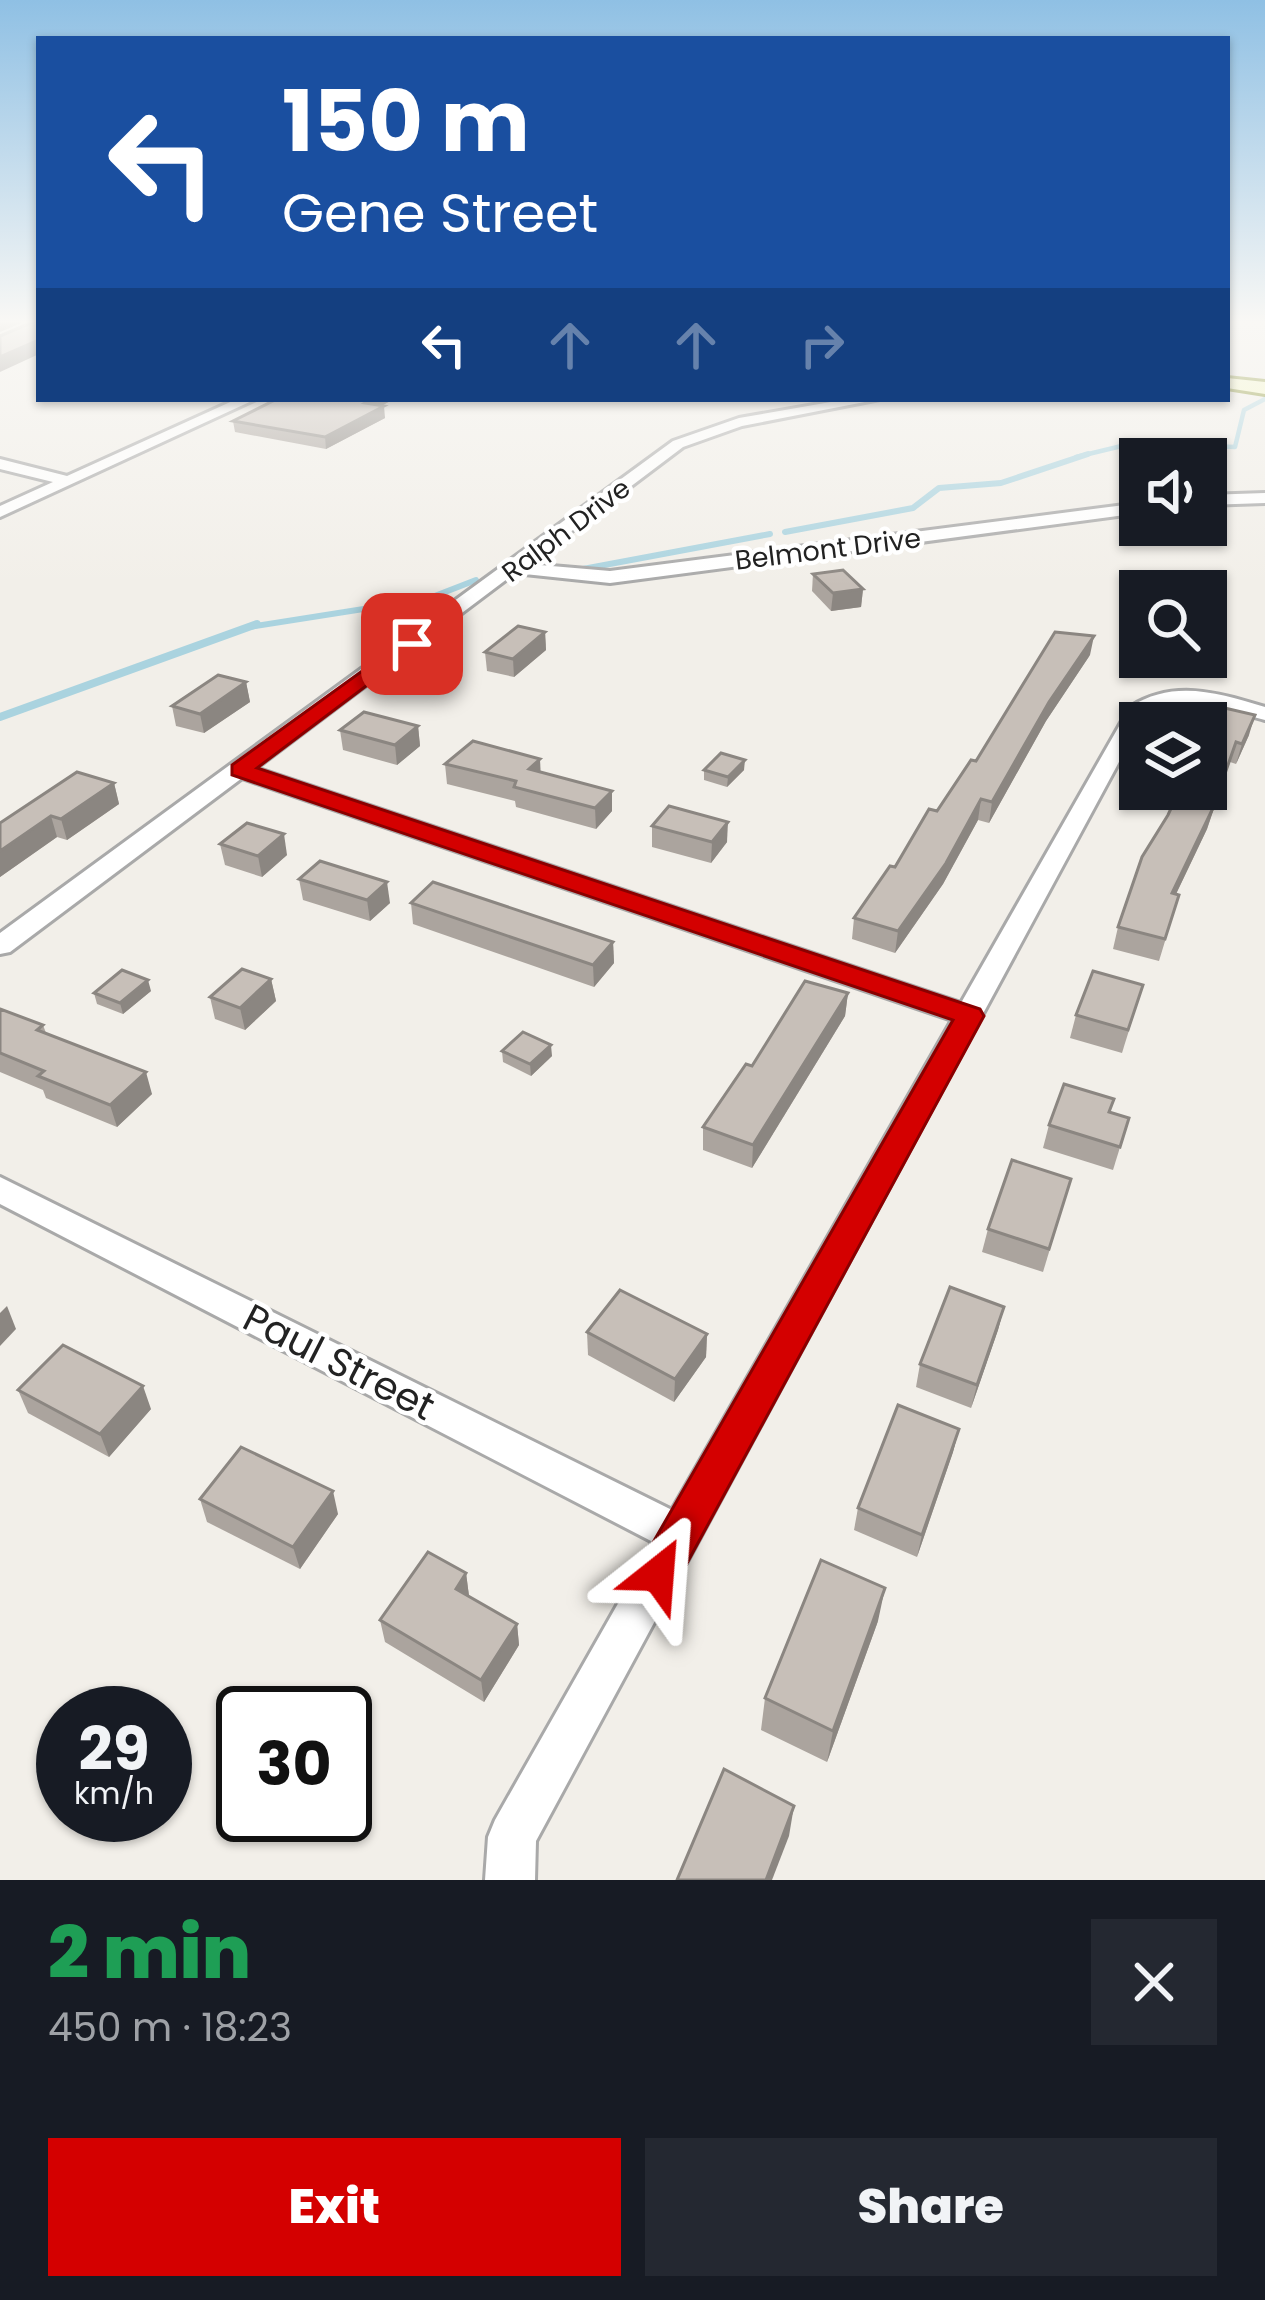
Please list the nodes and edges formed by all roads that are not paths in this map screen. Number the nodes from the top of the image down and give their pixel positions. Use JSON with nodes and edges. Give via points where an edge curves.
{"nodes":[{"id":1,"x":228,"y":409,"type":"edge"},
{"id":2,"x":816,"y":409,"type":"edge"},
{"id":3,"x":0,"y":464,"type":"edge"},
{"id":4,"x":68,"y":481,"type":"junction"},
{"id":5,"x":1265,"y":498,"type":"edge"},
{"id":6,"x":1227,"y":499,"type":"edge"},
{"id":7,"x":1119,"y":511,"type":"edge"},
{"id":8,"x":0,"y":512,"type":"edge"},
{"id":9,"x":515,"y":568,"type":"junction"},
{"id":10,"x":1265,"y":714,"type":"edge"},
{"id":11,"x":240,"y":770,"type":"junction"},
{"id":12,"x":0,"y":946,"type":"edge"},
{"id":13,"x":970,"y":1016,"type":"junction"},
{"id":14,"x":0,"y":1189,"type":"edge"},
{"id":15,"x":679,"y":1534,"type":"junction"},
{"id":16,"x":510,"y":1880,"type":"edge"}],
"edges":[{"from":1,"to":4,"type":"street"},
{"from":2,"to":9,"type":"street","name":"Ralph Drive","via":[[739,422],[678,445]]},
{"from":3,"to":4,"type":"street"},
{"from":4,"to":8,"type":"street"},
{"from":5,"to":6,"type":"street"},
{"from":7,"to":9,"type":"street","name":"Belmont Drive","via":[[610,577]]},
{"from":9,"to":11,"type":"street","name":"Ralph Drive"},
{"from":10,"to":13,"type":"street","via":[[1167,695],[1138,712]]},
{"from":11,"to":12,"type":"street","name":"Ralph Drive"},
{"from":11,"to":13,"type":"street"},
{"from":13,"to":15,"type":"street"},
{"from":14,"to":15,"type":"street","name":"Paul Street"},
{"from":15,"to":16,"type":"street","via":[[512,1837]]}]}
